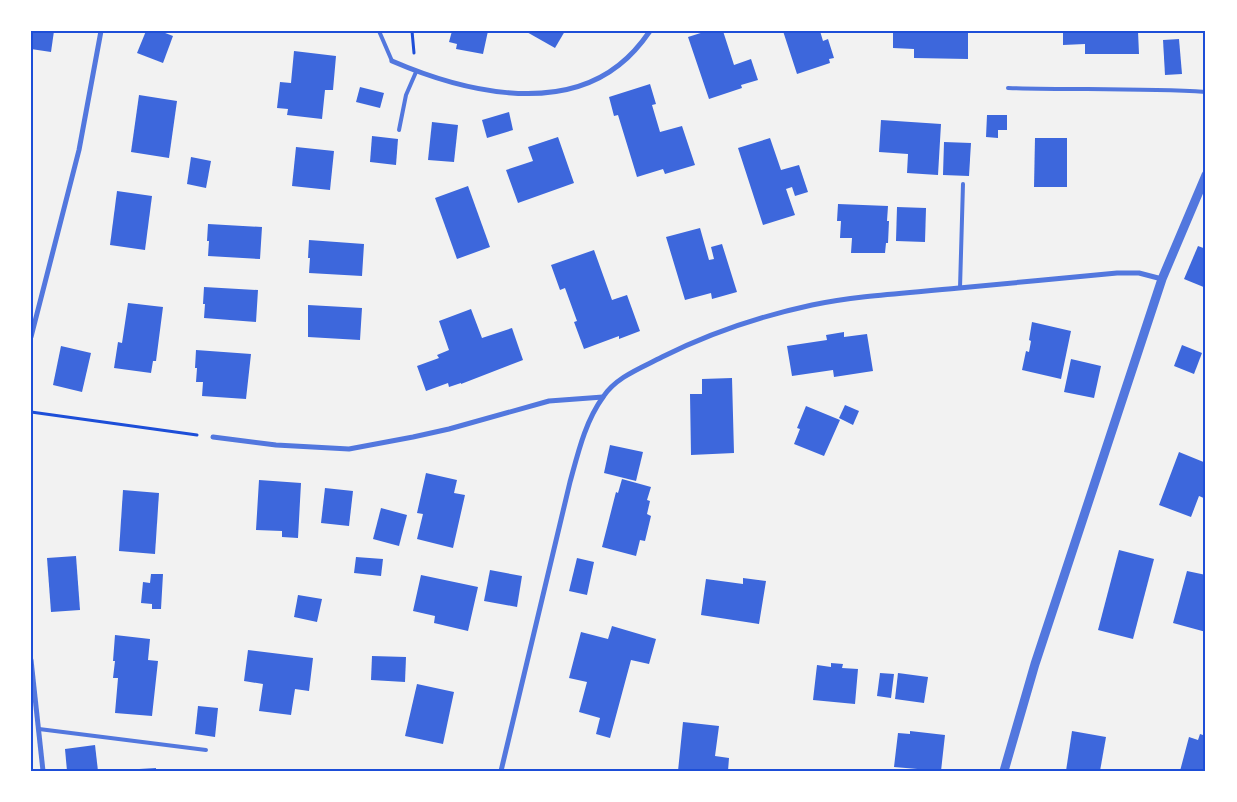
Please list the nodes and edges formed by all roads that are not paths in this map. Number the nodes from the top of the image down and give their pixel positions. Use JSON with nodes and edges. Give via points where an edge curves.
{"nodes":[{"id":1,"x":101,"y":31,"type":"edge"},
{"id":2,"x":380,"y":31,"type":"edge"},
{"id":3,"x":650,"y":31,"type":"edge"},
{"id":4,"x":392,"y":61,"type":"joint"},
{"id":5,"x":416,"y":72,"type":"junction"},
{"id":6,"x":1008,"y":88,"type":"dead end"},
{"id":7,"x":1206,"y":92,"type":"edge"},
{"id":8,"x":399,"y":130,"type":"dead end"},
{"id":9,"x":1206,"y":175,"type":"edge"},
{"id":10,"x":962,"y":184,"type":"dead end"},
{"id":11,"x":1162,"y":279,"type":"junction"},
{"id":12,"x":960,"y":288,"type":"junction"},
{"id":13,"x":31,"y":337,"type":"edge"},
{"id":14,"x":603,"y":397,"type":"junction"},
{"id":15,"x":213,"y":437,"type":"road end"},
{"id":16,"x":31,"y":660,"type":"edge"},
{"id":17,"x":39,"y":729,"type":"junction"},
{"id":18,"x":206,"y":750,"type":"dead end"},
{"id":19,"x":43,"y":771,"type":"edge"},
{"id":20,"x":501,"y":771,"type":"edge"},
{"id":21,"x":1004,"y":771,"type":"edge"}],
"edges":[{"from":1,"to":13,"type":"street","via":[[79,150]]},
{"from":2,"to":4,"type":"lane"},
{"from":3,"to":5,"type":"street","via":[[619,66],[563,90],[522,94],[464,86]]},
{"from":4,"to":5,"type":"street"},
{"from":5,"to":8,"type":"lane","via":[[406,95]]},
{"from":6,"to":7,"type":"lane"},
{"from":9,"to":11,"type":"street"},
{"from":10,"to":12,"type":"lane"},
{"from":11,"to":12,"type":"street","via":[[1139,273],[1117,273]]},
{"from":11,"to":21,"type":"street","via":[[1035,664]]},
{"from":12,"to":14,"type":"street","via":[[848,299],[748,323],[672,352],[634,371]]},
{"from":14,"to":15,"type":"street","via":[[549,401],[449,429],[349,449]]},
{"from":14,"to":20,"type":"street","via":[[582,441],[570,482]]},
{"from":16,"to":17,"type":"street"},
{"from":17,"to":18,"type":"lane"},
{"from":17,"to":19,"type":"street"}]}
